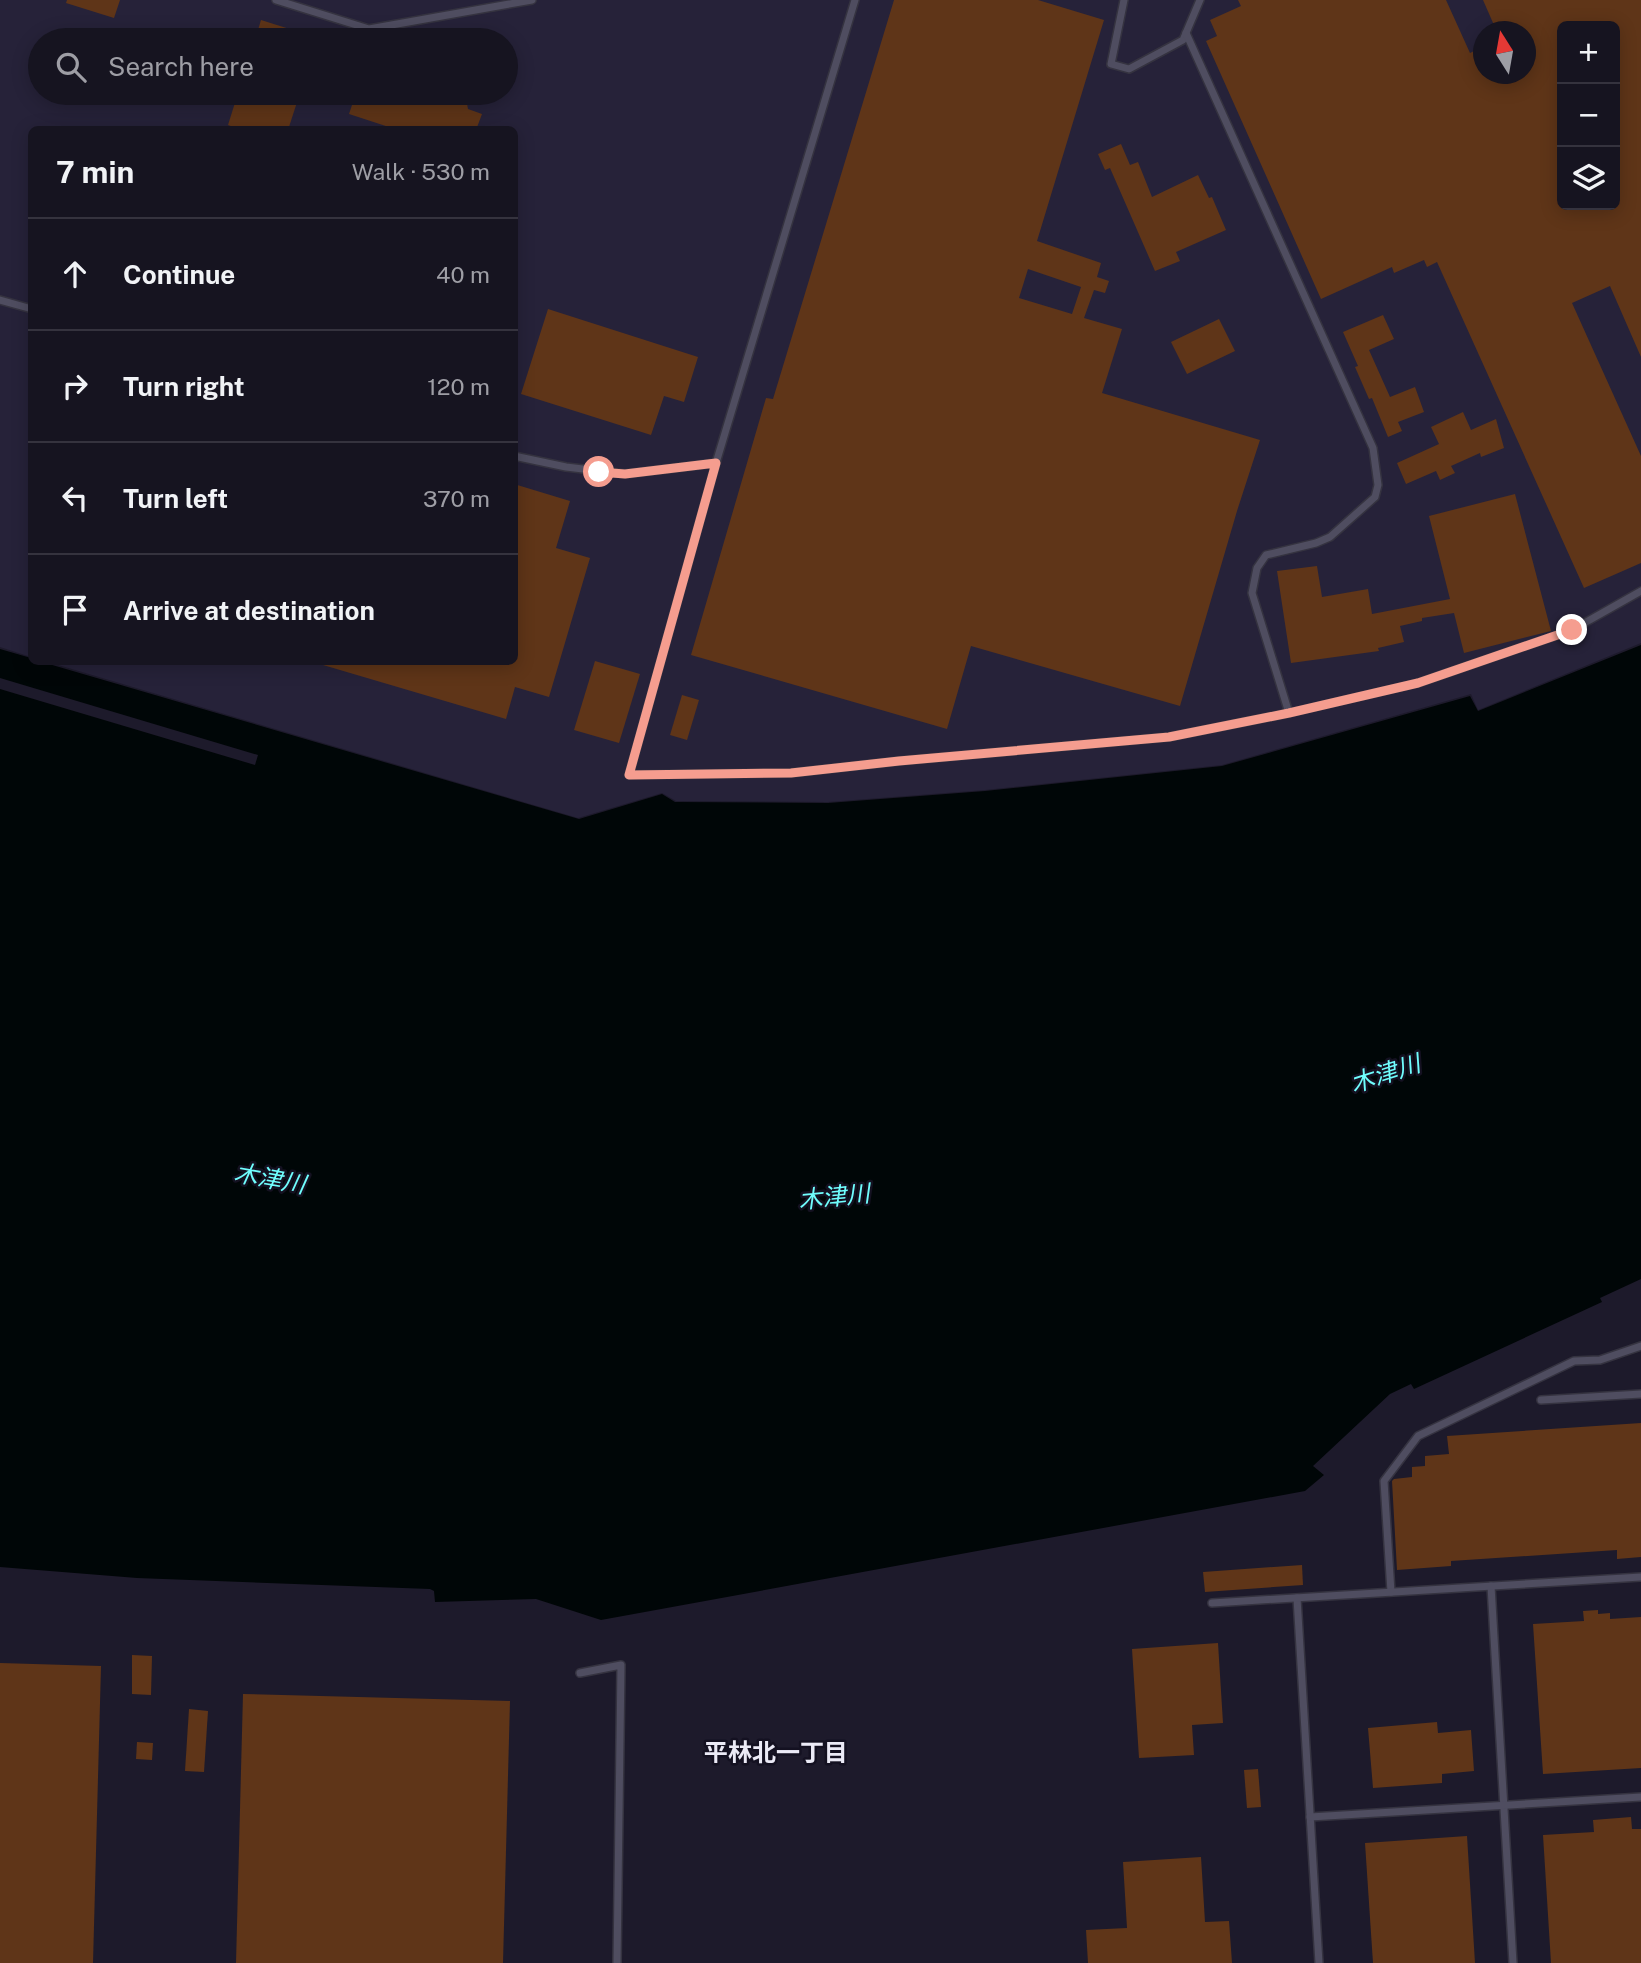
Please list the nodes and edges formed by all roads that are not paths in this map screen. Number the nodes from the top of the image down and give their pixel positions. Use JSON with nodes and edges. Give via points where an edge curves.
{"nodes":[{"id":1,"x":276,"y":0,"type":"edge"},
{"id":2,"x":532,"y":0,"type":"edge"},
{"id":3,"x":855,"y":0,"type":"edge"},
{"id":4,"x":1124,"y":0,"type":"edge"},
{"id":5,"x":1200,"y":0,"type":"edge"},
{"id":6,"x":366,"y":28,"type":"edge"},
{"id":7,"x":375,"y":28,"type":"edge"},
{"id":8,"x":1186,"y":33,"type":"junction"},
{"id":9,"x":0,"y":300,"type":"edge"},
{"id":10,"x":28,"y":308,"type":"edge"},
{"id":11,"x":518,"y":457,"type":"edge"},
{"id":12,"x":716,"y":463,"type":"junction"},
{"id":13,"x":1641,"y":591,"type":"edge"},
{"id":14,"x":1289,"y":713,"type":"junction"},
{"id":15,"x":1641,"y":1346,"type":"edge"},
{"id":16,"x":1641,"y":1394,"type":"edge"},
{"id":17,"x":1541,"y":1400,"type":"dead end"},
{"id":18,"x":1641,"y":1577,"type":"edge"},
{"id":19,"x":1491,"y":1586,"type":"junction"},
{"id":20,"x":1391,"y":1592,"type":"junction"},
{"id":21,"x":1297,"y":1598,"type":"junction"},
{"id":22,"x":1212,"y":1603,"type":"dead end"},
{"id":23,"x":580,"y":1673,"type":"dead end"},
{"id":24,"x":1641,"y":1797,"type":"edge"},
{"id":25,"x":1504,"y":1806,"type":"junction"},
{"id":26,"x":1310,"y":1817,"type":"junction"},
{"id":27,"x":617,"y":1963,"type":"edge"},
{"id":28,"x":1319,"y":1963,"type":"edge"},
{"id":29,"x":1513,"y":1963,"type":"edge"}],
"edges":[{"from":1,"to":6,"type":"lane"},
{"from":2,"to":7,"type":"lane"},
{"from":3,"to":12,"type":"lane"},
{"from":4,"to":8,"type":"lane","via":[[1111,64],[1129,69],[1183,40]]},
{"from":5,"to":8,"type":"lane"},
{"from":8,"to":14,"type":"lane","via":[[1373,448],[1378,474],[1375,497],[1330,537],[1266,555],[1256,568],[1252,593]]},
{"from":9,"to":10,"type":"lane"},
{"from":11,"to":12,"type":"lane","via":[[625,474]]},
{"from":12,"to":14,"type":"lane","via":[[629,775],[791,773],[1169,737]]},
{"from":13,"to":14,"type":"lane","via":[[1560,635],[1418,683]]},
{"from":15,"to":20,"type":"lane","via":[[1600,1360],[1574,1362],[1418,1436],[1384,1481]]},
{"from":16,"to":17,"type":"lane"},
{"from":18,"to":19,"type":"lane"},
{"from":19,"to":20,"type":"lane"},
{"from":19,"to":25,"type":"lane"},
{"from":20,"to":21,"type":"lane"},
{"from":21,"to":22,"type":"lane"},
{"from":21,"to":26,"type":"lane"},
{"from":23,"to":27,"type":"lane","via":[[621,1665]]},
{"from":24,"to":25,"type":"lane"},
{"from":25,"to":26,"type":"lane"},
{"from":25,"to":29,"type":"lane"},
{"from":26,"to":28,"type":"lane"}]}
